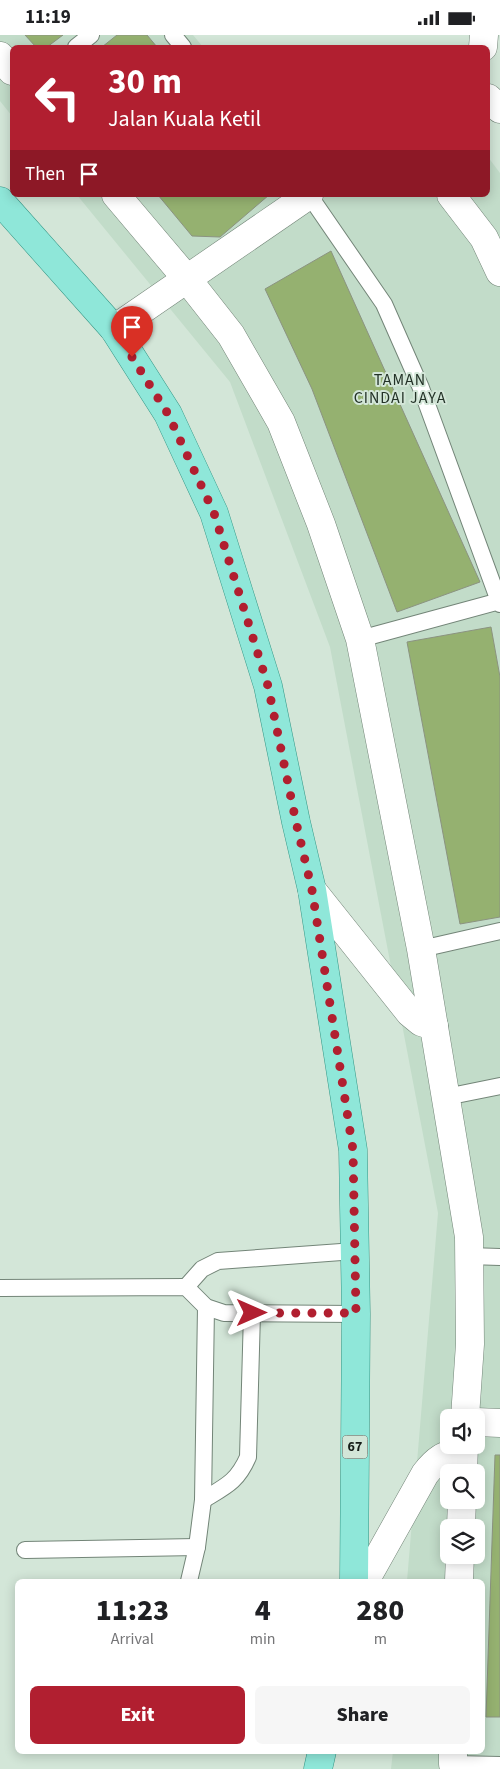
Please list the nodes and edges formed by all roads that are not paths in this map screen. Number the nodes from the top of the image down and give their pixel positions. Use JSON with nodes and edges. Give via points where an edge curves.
{"nodes":[{"id":1,"x":91,"y":35,"type":"edge"},
{"id":2,"x":173,"y":35,"type":"edge"},
{"id":3,"x":78,"y":45,"type":"edge"},
{"id":4,"x":181,"y":45,"type":"edge"},
{"id":5,"x":0,"y":56,"type":"edge"},
{"id":6,"x":10,"y":68,"type":"edge"},
{"id":7,"x":490,"y":100,"type":"edge"},
{"id":8,"x":500,"y":109,"type":"edge"},
{"id":9,"x":118,"y":197,"type":"edge"},
{"id":10,"x":306,"y":197,"type":"edge"},
{"id":11,"x":310,"y":197,"type":"edge"},
{"id":12,"x":453,"y":197,"type":"edge"},
{"id":13,"x":0,"y":201,"type":"edge"},
{"id":14,"x":0,"y":208,"type":"edge"},
{"id":15,"x":35,"y":240,"type":"junction"},
{"id":16,"x":500,"y":272,"type":"edge"},
{"id":17,"x":187,"y":279,"type":"junction"},
{"id":18,"x":114,"y":329,"type":"junction"},
{"id":19,"x":500,"y":602,"type":"edge"},
{"id":20,"x":360,"y":639,"type":"junction"},
{"id":21,"x":312,"y":890,"type":"junction"},
{"id":22,"x":500,"y":931,"type":"edge"},
{"id":23,"x":421,"y":949,"type":"junction"},
{"id":24,"x":434,"y":1026,"type":"junction"},
{"id":25,"x":500,"y":1086,"type":"edge"},
{"id":26,"x":446,"y":1097,"type":"junction"},
{"id":27,"x":354,"y":1251,"type":"junction"},
{"id":28,"x":469,"y":1256,"type":"junction"},
{"id":29,"x":500,"y":1257,"type":"edge"},
{"id":30,"x":186,"y":1287,"type":"junction"},
{"id":31,"x":0,"y":1288,"type":"edge"},
{"id":32,"x":206,"y":1307,"type":"junction"},
{"id":33,"x":252,"y":1313,"type":"junction"},
{"id":34,"x":356,"y":1313,"type":"junction"},
{"id":35,"x":466,"y":1409,"type":"edge"},
{"id":36,"x":485,"y":1422,"type":"edge"},
{"id":37,"x":500,"y":1423,"type":"edge"},
{"id":38,"x":464,"y":1456,"type":"edge"},
{"id":39,"x":203,"y":1500,"type":"junction"},
{"id":40,"x":197,"y":1547,"type":"junction"},
{"id":41,"x":25,"y":1551,"type":"dead end"},
{"id":42,"x":460,"y":1564,"type":"edge"},
{"id":43,"x":189,"y":1579,"type":"edge"},
{"id":44,"x":354,"y":1579,"type":"edge"},
{"id":45,"x":366,"y":1579,"type":"edge"},
{"id":46,"x":459,"y":1579,"type":"edge"},
{"id":47,"x":321,"y":1754,"type":"edge"},
{"id":48,"x":453,"y":1761,"type":"edge"},
{"id":49,"x":500,"y":1765,"type":"edge"},
{"id":50,"x":318,"y":1769,"type":"edge"}],
"edges":[{"from":1,"to":3,"type":"lane"},
{"from":2,"to":4,"type":"lane"},
{"from":5,"to":6,"type":"street"},
{"from":7,"to":8,"type":"street"},
{"from":9,"to":17,"type":"street"},
{"from":10,"to":17,"type":"street"},
{"from":11,"to":19,"type":"lane","via":[[384,304],[421,388]]},
{"from":12,"to":16,"type":"street","via":[[484,238]]},
{"from":13,"to":15,"type":"main road","number":"67"},
{"from":14,"to":15,"type":"main road","number":"67"},
{"from":15,"to":18,"type":"main road","number":"67"},
{"from":17,"to":18,"type":"street"},
{"from":17,"to":20,"type":"street","via":[[231,335],[281,423],[321,523]]},
{"from":18,"to":21,"type":"main road","number":"67","via":[[168,414],[214,513],[268,686]]},
{"from":19,"to":20,"type":"lane"},
{"from":20,"to":23,"type":"street"},
{"from":21,"to":24,"type":"street","via":[[410,1013],[421,1022]]},
{"from":21,"to":27,"type":"main road","number":"67","via":[[353,1150]]},
{"from":22,"to":23,"type":"lane"},
{"from":23,"to":24,"type":"street"},
{"from":24,"to":26,"type":"street"},
{"from":25,"to":26,"type":"lane"},
{"from":26,"to":28,"type":"street","via":[[469,1237]]},
{"from":27,"to":30,"type":"lane","via":[[218,1261],[202,1269]]},
{"from":27,"to":34,"type":"main road","number":"67"},
{"from":28,"to":29,"type":"lane"},
{"from":28,"to":35,"type":"street","via":[[470,1344]]},
{"from":30,"to":31,"type":"lane"},
{"from":30,"to":32,"type":"lane"},
{"from":32,"to":33,"type":"lane","via":[[224,1313]]},
{"from":32,"to":39,"type":"lane"},
{"from":33,"to":34,"type":"lane"},
{"from":33,"to":39,"type":"lane","via":[[248,1457],[232,1482]]},
{"from":34,"to":44,"type":"main road","number":"67"},
{"from":36,"to":37,"type":"street"},
{"from":38,"to":45,"type":"street","via":[[445,1455],[435,1461]]},
{"from":39,"to":40,"type":"lane"},
{"from":40,"to":41,"type":"lane"},
{"from":40,"to":43,"type":"lane"},
{"from":42,"to":46,"type":"street"},
{"from":47,"to":50,"type":"main road"},
{"from":48,"to":49,"type":"lane"}]}
